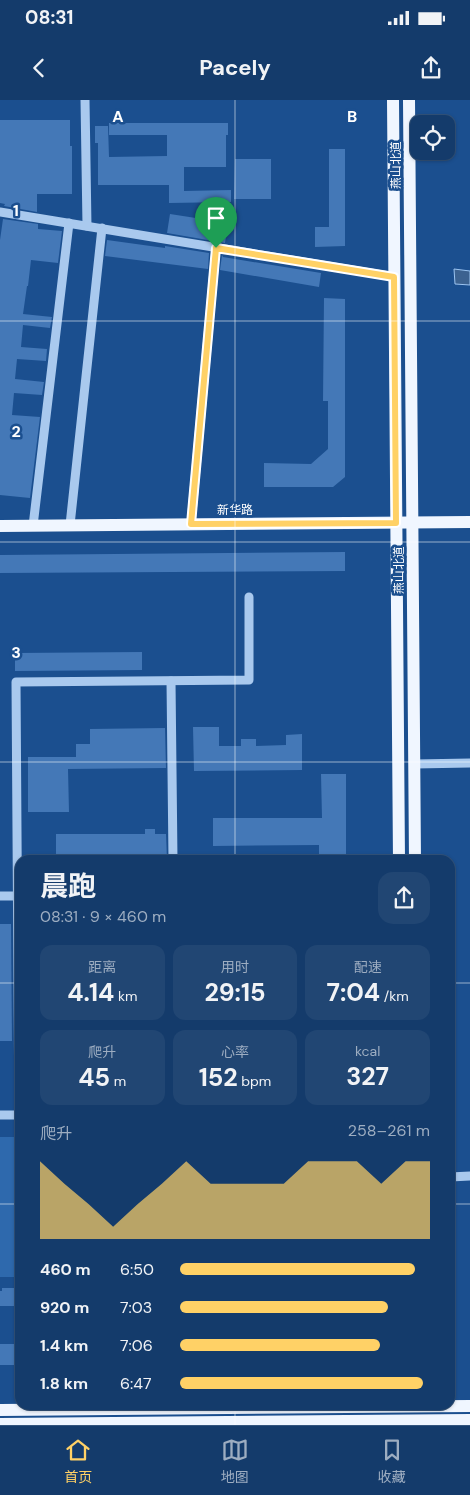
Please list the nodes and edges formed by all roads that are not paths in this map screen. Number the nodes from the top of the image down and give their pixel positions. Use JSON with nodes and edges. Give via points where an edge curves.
{"nodes":[{"id":1,"x":85,"y":100,"type":"edge"},
{"id":2,"x":393,"y":100,"type":"edge"},
{"id":3,"x":409,"y":100,"type":"edge"},
{"id":4,"x":0,"y":212,"type":"edge"},
{"id":5,"x":69,"y":223,"type":"junction"},
{"id":6,"x":87,"y":226,"type":"junction"},
{"id":7,"x":102,"y":228,"type":"junction"},
{"id":8,"x":216,"y":248,"type":"junction"},
{"id":9,"x":394,"y":277,"type":"junction"},
{"id":10,"x":413,"y":522,"type":"junction"},
{"id":11,"x":470,"y":522,"type":"edge"},
{"id":12,"x":396,"y":523,"type":"junction"},
{"id":13,"x":191,"y":524,"type":"junction"},
{"id":14,"x":70,"y":525,"type":"junction"},
{"id":15,"x":0,"y":526,"type":"edge"},
{"id":16,"x":33,"y":526,"type":"junction"},
{"id":17,"x":249,"y":597,"type":"dead end"},
{"id":18,"x":171,"y":680,"type":"junction"},
{"id":19,"x":470,"y":763,"type":"edge"},
{"id":20,"x":414,"y":764,"type":"junction"},
{"id":21,"x":18,"y":855,"type":"edge"},
{"id":22,"x":173,"y":855,"type":"edge"},
{"id":23,"x":399,"y":855,"type":"edge"},
{"id":24,"x":415,"y":855,"type":"edge"},
{"id":25,"x":0,"y":896,"type":"edge"},
{"id":26,"x":15,"y":896,"type":"edge"},
{"id":27,"x":0,"y":1115,"type":"edge"},
{"id":28,"x":15,"y":1115,"type":"edge"},
{"id":29,"x":455,"y":1176,"type":"edge"},
{"id":30,"x":470,"y":1176,"type":"edge"},
{"id":31,"x":455,"y":1406,"type":"edge"},
{"id":32,"x":470,"y":1406,"type":"edge"},
{"id":33,"x":0,"y":1410,"type":"edge"},
{"id":34,"x":15,"y":1410,"type":"edge"},
{"id":35,"x":403,"y":1410,"type":"edge"},
{"id":36,"x":420,"y":1410,"type":"edge"},
{"id":37,"x":470,"y":1420,"type":"edge"},
{"id":38,"x":403,"y":1423,"type":"edge"},
{"id":39,"x":420,"y":1423,"type":"edge"},
{"id":40,"x":0,"y":1424,"type":"edge"},
{"id":41,"x":139,"y":1424,"type":"edge"}],
"edges":[{"from":1,"to":6,"type":"street"},
{"from":2,"to":9,"type":"main road","name":"燕山北道"},
{"from":3,"to":10,"type":"main road","name":"燕山北道"},
{"from":4,"to":5,"type":"street"},
{"from":5,"to":6,"type":"street"},
{"from":5,"to":16,"type":"street"},
{"from":6,"to":7,"type":"street"},
{"from":7,"to":8,"type":"street"},
{"from":7,"to":14,"type":"street"},
{"from":8,"to":9,"type":"street"},
{"from":8,"to":13,"type":"street"},
{"from":9,"to":12,"type":"main road","name":"燕山北道"},
{"from":10,"to":11,"type":"main road","name":"新华路"},
{"from":10,"to":12,"type":"main road","name":"新华路"},
{"from":10,"to":20,"type":"main road","name":"燕山北道"},
{"from":12,"to":13,"type":"main road","name":"新华路"},
{"from":12,"to":23,"type":"main road","name":"燕山北道"},
{"from":13,"to":14,"type":"main road","name":"新华路"},
{"from":14,"to":16,"type":"main road","name":"新华路"},
{"from":15,"to":16,"type":"main road","name":"新华路"},
{"from":17,"to":18,"type":"street","via":[[249,680]]},
{"from":18,"to":21,"type":"street","via":[[16,682]]},
{"from":18,"to":22,"type":"street"},
{"from":19,"to":20,"type":"street"},
{"from":20,"to":24,"type":"main road","name":"燕山北道"},
{"from":25,"to":26,"type":"street"},
{"from":27,"to":28,"type":"street"},
{"from":29,"to":30,"type":"street"},
{"from":31,"to":32,"type":"main road"},
{"from":33,"to":34,"type":"main road"},
{"from":35,"to":38,"type":"main road"},
{"from":36,"to":39,"type":"main road"},
{"from":37,"to":39,"type":"main road"},
{"from":38,"to":39,"type":"main road"},
{"from":38,"to":41,"type":"main road"},
{"from":40,"to":41,"type":"main road"}]}
